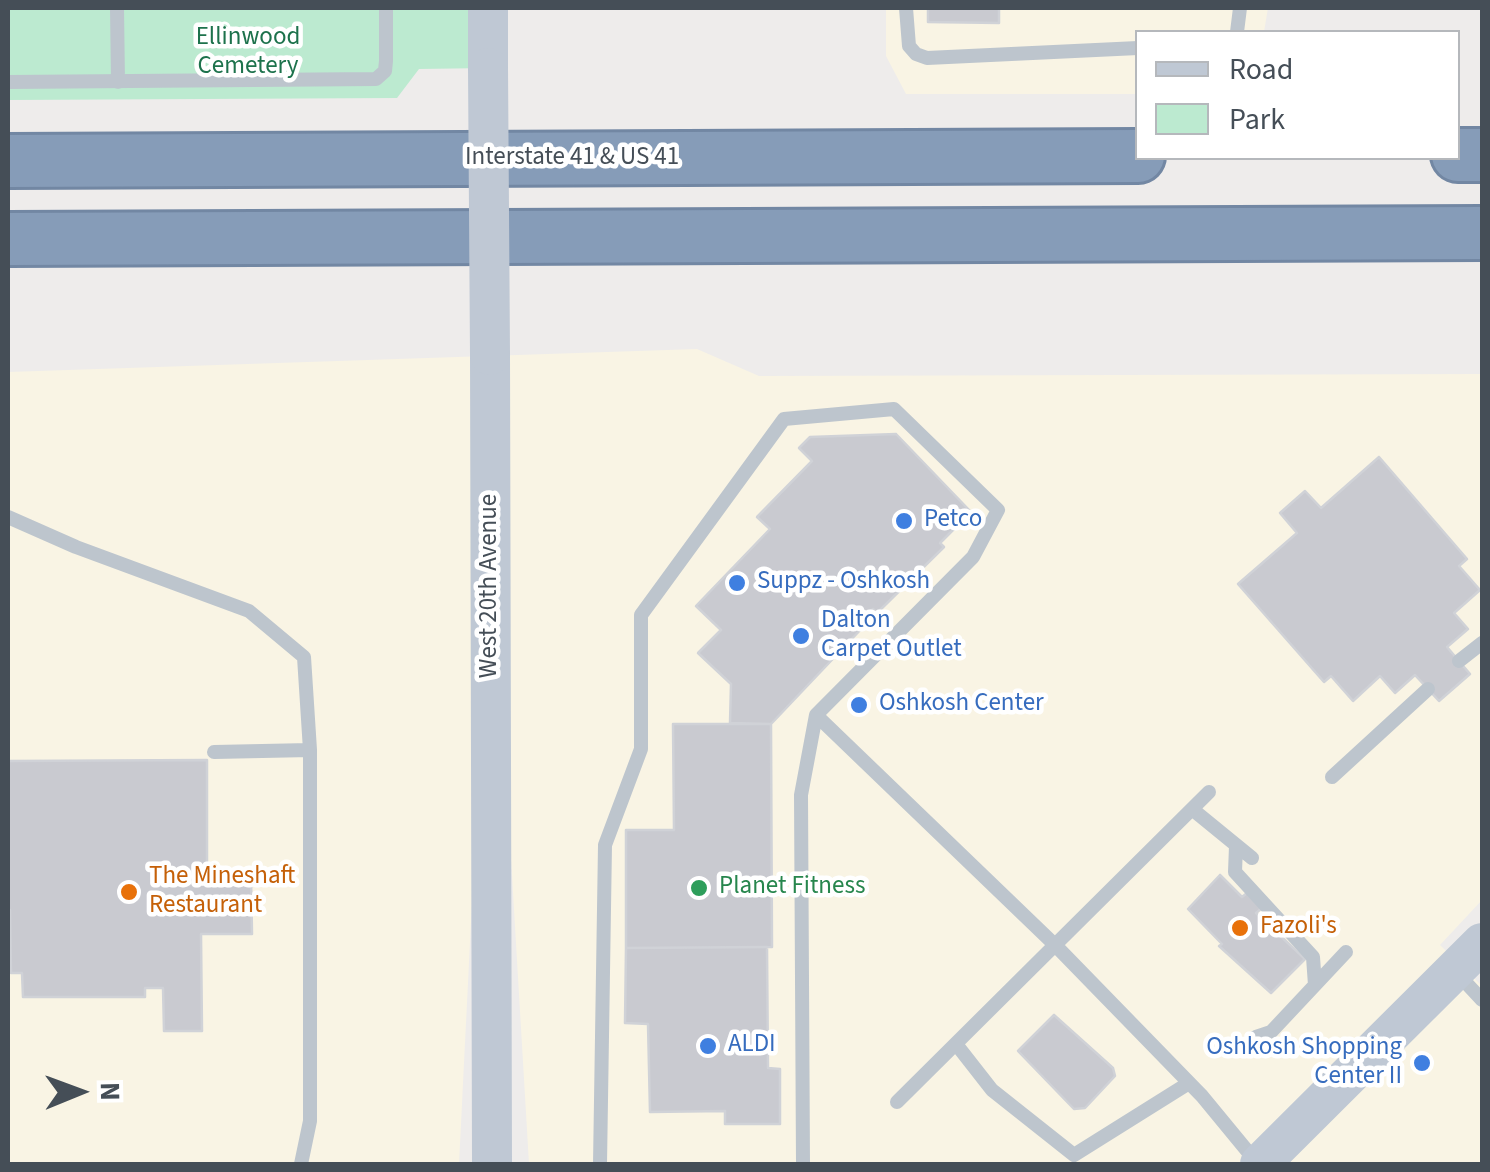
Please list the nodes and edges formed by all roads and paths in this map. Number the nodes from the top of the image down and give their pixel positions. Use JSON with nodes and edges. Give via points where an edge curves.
{"nodes":[{"id":1,"x":117,"y":8,"type":"edge"},
{"id":2,"x":386,"y":8,"type":"edge"},
{"id":3,"x":488,"y":8,"type":"edge"},
{"id":4,"x":906,"y":8,"type":"edge"},
{"id":5,"x":1135,"y":48,"type":"edge"},
{"id":6,"x":8,"y":82,"type":"edge"},
{"id":7,"x":118,"y":82,"type":"junction"},
{"id":8,"x":1135,"y":156,"type":"edge"},
{"id":9,"x":8,"y":161,"type":"edge"},
{"id":10,"x":1482,"y":234,"type":"edge"},
{"id":11,"x":8,"y":239,"type":"edge"},
{"id":12,"x":8,"y":517,"type":"edge"},
{"id":13,"x":1482,"y":643,"type":"edge"},
{"id":14,"x":1459,"y":661,"type":"dead end"},
{"id":15,"x":1428,"y":689,"type":"dead end"},
{"id":16,"x":816,"y":715,"type":"junction"},
{"id":17,"x":310,"y":750,"type":"junction"},
{"id":18,"x":214,"y":752,"type":"dead end"},
{"id":19,"x":1332,"y":777,"type":"dead end"},
{"id":20,"x":1209,"y":792,"type":"dead end"},
{"id":21,"x":1192,"y":809,"type":"junction"},
{"id":22,"x":1236,"y":846,"type":"junction"},
{"id":23,"x":1252,"y":858,"type":"dead end"},
{"id":24,"x":1056,"y":946,"type":"junction"},
{"id":25,"x":1346,"y":952,"type":"dead end"},
{"id":26,"x":1473,"y":958,"type":"edge"},
{"id":27,"x":1315,"y":985,"type":"junction"},
{"id":28,"x":1482,"y":1000,"type":"edge"},
{"id":29,"x":1256,"y":1037,"type":"dead end"},
{"id":30,"x":956,"y":1044,"type":"junction"},
{"id":31,"x":1190,"y":1083,"type":"junction"},
{"id":32,"x":897,"y":1102,"type":"dead end"},
{"id":33,"x":301,"y":1164,"type":"edge"},
{"id":34,"x":492,"y":1164,"type":"edge"},
{"id":35,"x":600,"y":1164,"type":"edge"},
{"id":36,"x":803,"y":1164,"type":"edge"},
{"id":37,"x":1259,"y":1164,"type":"edge"}],
"edges":[{"from":1,"to":7,"type":"lane"},
{"from":2,"to":7,"type":"lane","via":[[386,61],[376,79]]},
{"from":3,"to":34,"type":"street","name":"West 20th Avenue","bridge":true},
{"from":4,"to":5,"type":"lane","via":[[910,46],[927,58]]},
{"from":6,"to":7,"type":"lane"},
{"from":8,"to":9,"type":"highway","name":"Interstate 41 & US 41"},
{"from":10,"to":11,"type":"highway"},
{"from":12,"to":17,"type":"lane","via":[[250,610],[304,658]]},
{"from":13,"to":14,"type":"lane"},
{"from":15,"to":19,"type":"lane"},
{"from":16,"to":24,"type":"lane"},
{"from":16,"to":35,"type":"lane","via":[[974,556],[998,510],[894,409],[784,419],[641,615],[642,749],[605,844]]},
{"from":16,"to":36,"type":"lane","via":[[801,795]]},
{"from":17,"to":18,"type":"lane"},
{"from":17,"to":33,"type":"lane","via":[[310,1121]]},
{"from":20,"to":21,"type":"lane"},
{"from":21,"to":22,"type":"lane"},
{"from":21,"to":24,"type":"lane"},
{"from":22,"to":23,"type":"lane"},
{"from":22,"to":27,"type":"lane","via":[[1235,872],[1313,957]]},
{"from":24,"to":30,"type":"lane"},
{"from":24,"to":31,"type":"lane"},
{"from":25,"to":27,"type":"lane"},
{"from":26,"to":28,"type":"lane"},
{"from":26,"to":37,"type":"street"},
{"from":27,"to":29,"type":"lane","via":[[1271,1032]]},
{"from":30,"to":31,"type":"lane","via":[[992,1090],[1074,1155]]},
{"from":30,"to":32,"type":"lane"},
{"from":31,"to":37,"type":"lane"}]}
